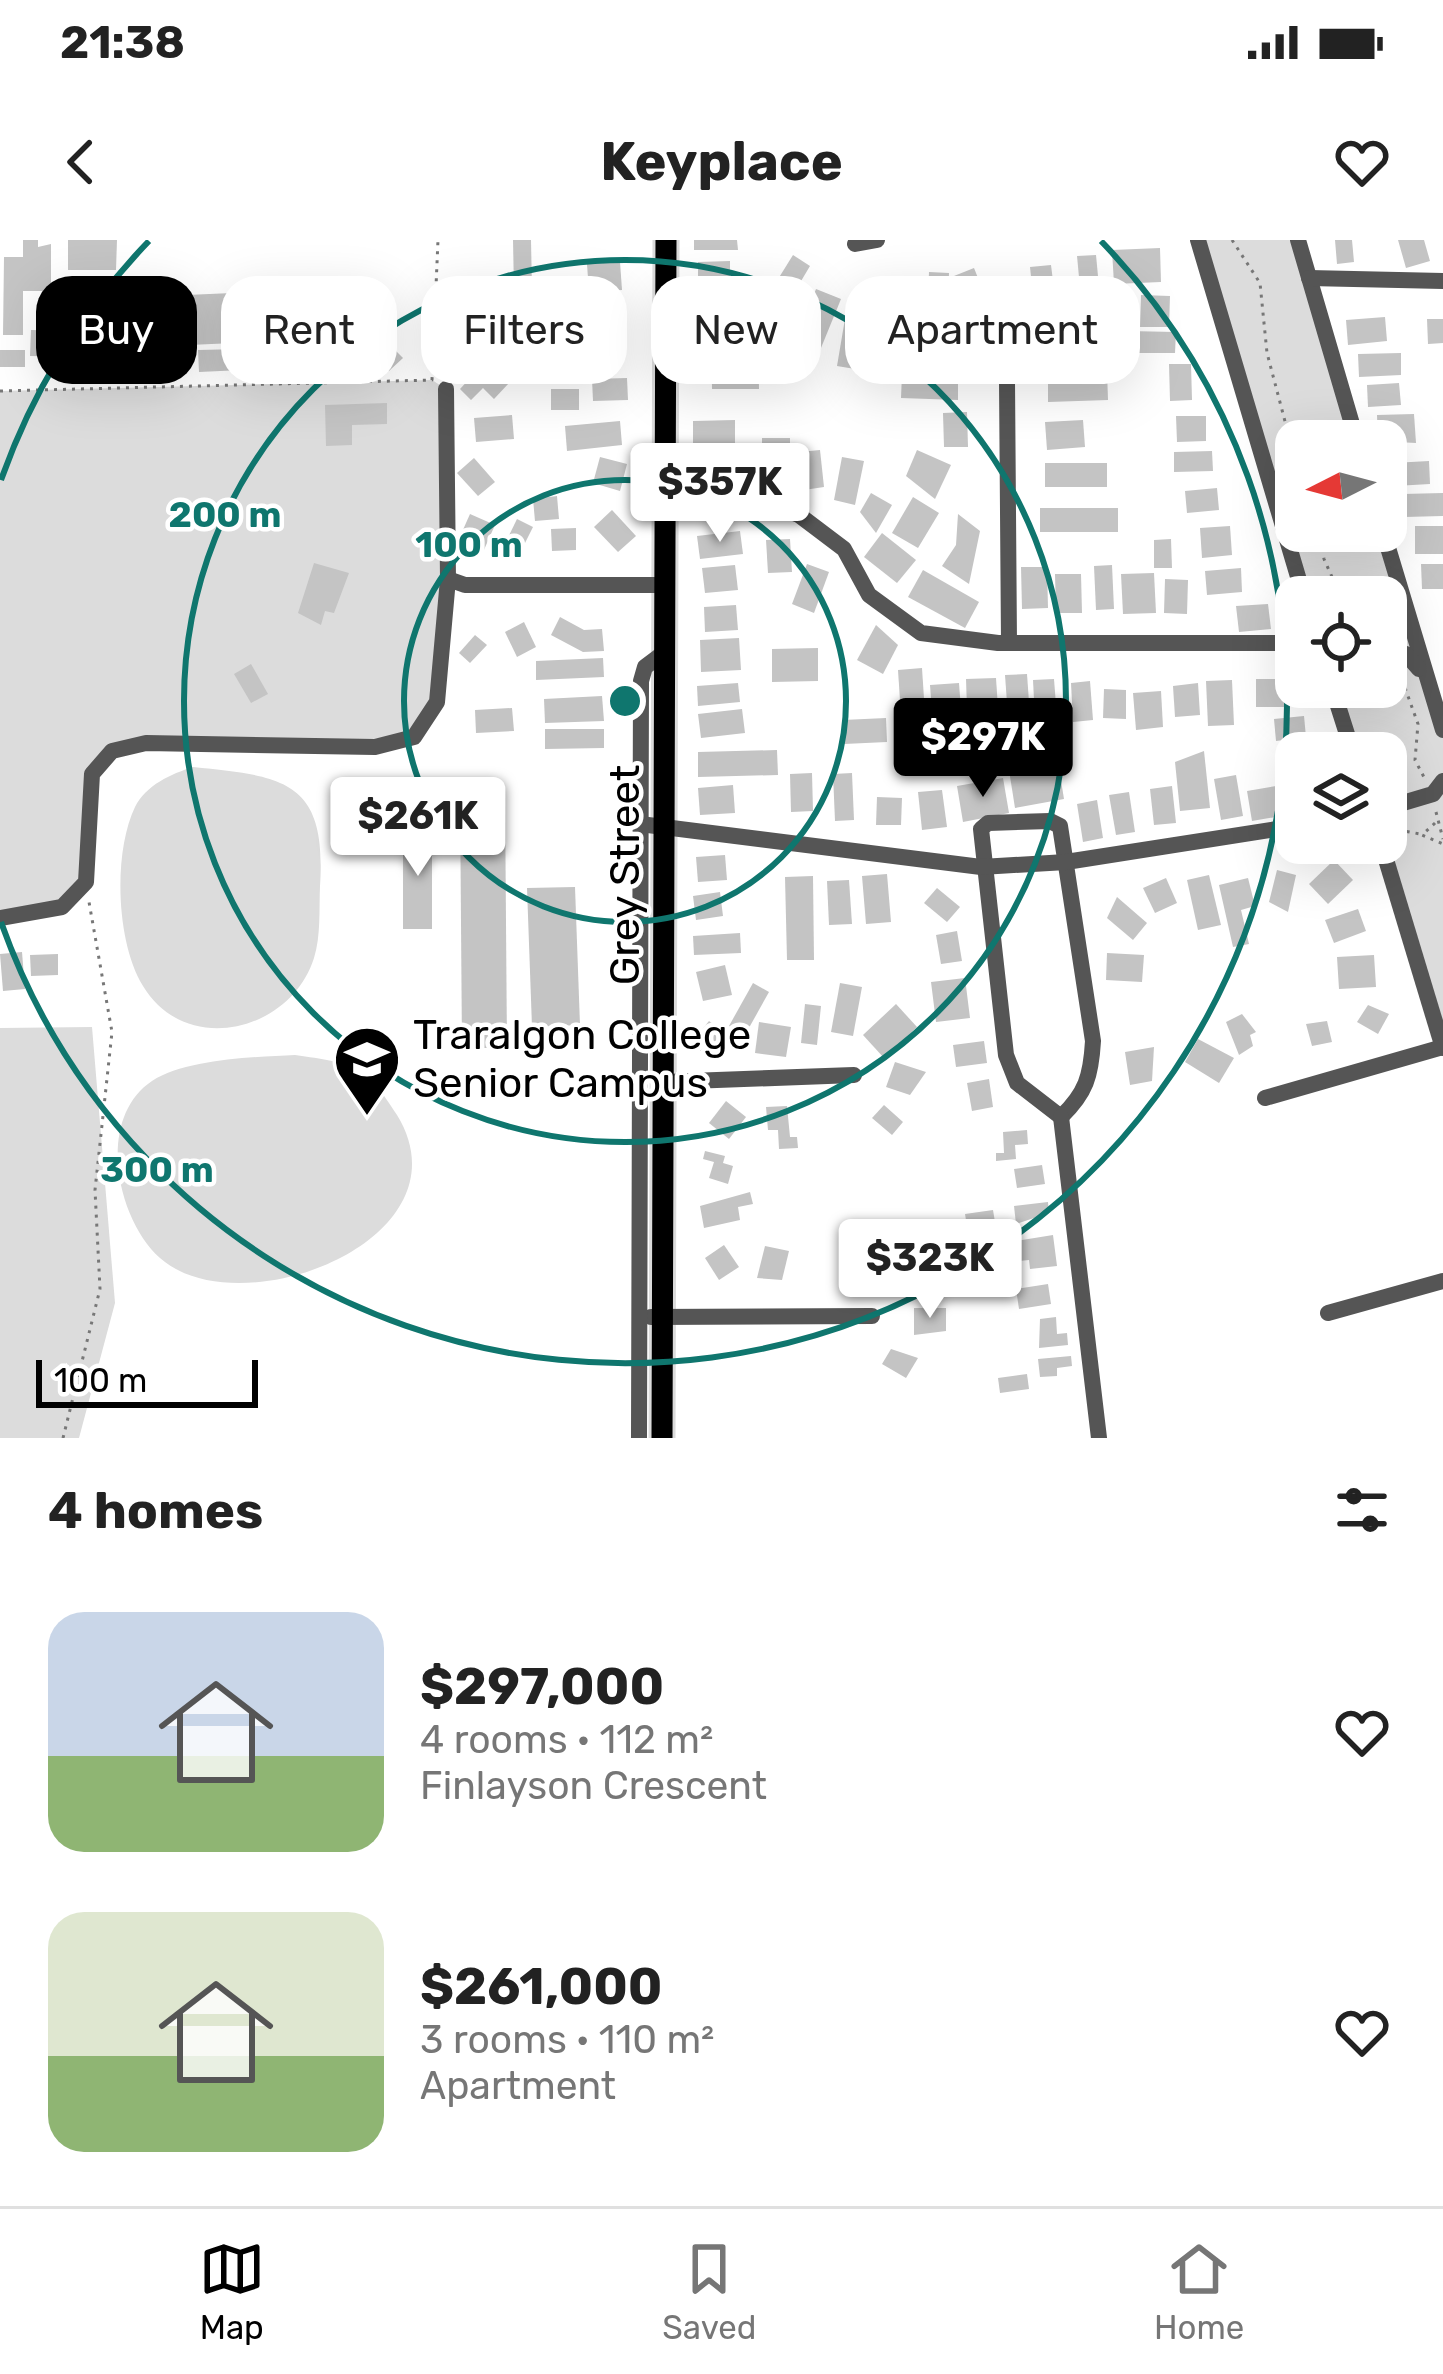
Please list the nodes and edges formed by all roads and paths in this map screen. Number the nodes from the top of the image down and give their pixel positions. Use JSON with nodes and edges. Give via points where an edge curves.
{"nodes":[{"id":1,"x":438,"y":240,"type":"edge"},
{"id":2,"x":666,"y":240,"type":"edge"},
{"id":3,"x":877,"y":240,"type":"edge"},
{"id":4,"x":1198,"y":240,"type":"edge"},
{"id":5,"x":1232,"y":240,"type":"edge"},
{"id":6,"x":1298,"y":240,"type":"edge"},
{"id":7,"x":855,"y":244,"type":"dead end"},
{"id":8,"x":1309,"y":278,"type":"junction"},
{"id":9,"x":1443,"y":280,"type":"edge"},
{"id":10,"x":1007,"y":384,"type":"edge"},
{"id":11,"x":446,"y":389,"type":"dead end"},
{"id":12,"x":0,"y":391,"type":"edge"},
{"id":13,"x":1285,"y":420,"type":"edge"},
{"id":14,"x":1351,"y":420,"type":"edge"},
{"id":15,"x":665,"y":503,"type":"junction"},
{"id":16,"x":1389,"y":552,"type":"edge"},
{"id":17,"x":1298,"y":576,"type":"edge"},
{"id":18,"x":448,"y":579,"type":"junction"},
{"id":19,"x":665,"y":585,"type":"junction"},
{"id":20,"x":1010,"y":643,"type":"junction"},
{"id":21,"x":1275,"y":643,"type":"edge"},
{"id":22,"x":664,"y":652,"type":"junction"},
{"id":23,"x":1407,"y":655,"type":"edge"},
{"id":24,"x":1426,"y":680,"type":"junction"},
{"id":25,"x":1407,"y":695,"type":"edge"},
{"id":26,"x":1339,"y":708,"type":"edge"},
{"id":27,"x":1341,"y":708,"type":"edge"},
{"id":28,"x":1341,"y":715,"type":"junction"},
{"id":29,"x":1442,"y":722,"type":"edge"},
{"id":30,"x":1346,"y":732,"type":"edge"},
{"id":31,"x":1438,"y":787,"type":"edge"},
{"id":32,"x":1407,"y":800,"type":"edge"},
{"id":33,"x":1437,"y":820,"type":"junction"},
{"id":34,"x":640,"y":824,"type":"junction"},
{"id":35,"x":664,"y":828,"type":"junction"},
{"id":36,"x":1275,"y":829,"type":"edge"},
{"id":37,"x":1407,"y":832,"type":"edge"},
{"id":38,"x":1422,"y":835,"type":"junction"},
{"id":39,"x":1443,"y":841,"type":"edge"},
{"id":40,"x":1066,"y":862,"type":"junction"},
{"id":41,"x":1387,"y":864,"type":"edge"},
{"id":42,"x":981,"y":867,"type":"junction"},
{"id":43,"x":86,"y":882,"type":"junction"},
{"id":44,"x":0,"y":918,"type":"edge"},
{"id":45,"x":1443,"y":1048,"type":"edge"},
{"id":46,"x":663,"y":1051,"type":"junction"},
{"id":47,"x":640,"y":1054,"type":"junction"},
{"id":48,"x":854,"y":1075,"type":"dead end"},
{"id":49,"x":663,"y":1082,"type":"junction"},
{"id":50,"x":1265,"y":1098,"type":"dead end"},
{"id":51,"x":1061,"y":1118,"type":"junction"},
{"id":52,"x":1443,"y":1281,"type":"edge"},
{"id":53,"x":1328,"y":1313,"type":"dead end"},
{"id":54,"x":663,"y":1316,"type":"junction"},
{"id":55,"x":872,"y":1316,"type":"dead end"},
{"id":56,"x":639,"y":1318,"type":"junction"},
{"id":57,"x":63,"y":1438,"type":"edge"},
{"id":58,"x":639,"y":1438,"type":"edge"},
{"id":59,"x":662,"y":1438,"type":"edge"},
{"id":60,"x":1099,"y":1438,"type":"edge"}],
"edges":[{"from":1,"to":12,"type":"path","via":[[432,380]]},
{"from":2,"to":15,"type":"main road","name":"Grey Street"},
{"from":3,"to":7,"type":"street"},
{"from":4,"to":17,"type":"street"},
{"from":5,"to":13,"type":"path","via":[[1260,283]]},
{"from":6,"to":8,"type":"street"},
{"from":8,"to":9,"type":"street"},
{"from":8,"to":14,"type":"street"},
{"from":10,"to":20,"type":"street"},
{"from":11,"to":18,"type":"street"},
{"from":15,"to":19,"type":"main road","name":"Grey Street"},
{"from":15,"to":20,"type":"street","via":[[757,498],[800,515],[844,549],[869,595],[921,632]]},
{"from":16,"to":24,"type":"street"},
{"from":18,"to":19,"type":"street"},
{"from":18,"to":43,"type":"street","via":[[437,702],[414,737],[375,746],[146,743],[112,751],[92,774]]},
{"from":19,"to":22,"type":"main road","name":"Grey Street"},
{"from":20,"to":21,"type":"street"},
{"from":22,"to":34,"type":"street","via":[[640,681]]},
{"from":22,"to":35,"type":"main road","name":"Grey Street"},
{"from":23,"to":24,"type":"street"},
{"from":24,"to":29,"type":"street"},
{"from":25,"to":31,"type":"path","via":[[1418,724],[1415,760]]},
{"from":26,"to":28,"type":"street"},
{"from":27,"to":28,"type":"street"},
{"from":28,"to":30,"type":"street"},
{"from":31,"to":32,"type":"street"},
{"from":31,"to":33,"type":"path"},
{"from":33,"to":38,"type":"path"},
{"from":33,"to":39,"type":"path"},
{"from":34,"to":35,"type":"street"},
{"from":34,"to":47,"type":"street"},
{"from":35,"to":42,"type":"street"},
{"from":35,"to":46,"type":"main road","name":"Grey Street"},
{"from":36,"to":40,"type":"street"},
{"from":37,"to":38,"type":"path"},
{"from":38,"to":39,"type":"path"},
{"from":40,"to":42,"type":"street"},
{"from":40,"to":42,"type":"street","via":[[1060,826],[1050,821],[988,823],[980,829]]},
{"from":40,"to":51,"type":"street","via":[[1093,1041],[1091,1077]]},
{"from":41,"to":45,"type":"street"},
{"from":42,"to":51,"type":"street","via":[[1006,1055],[1017,1083]]},
{"from":43,"to":44,"type":"street","via":[[62,907]]},
{"from":43,"to":57,"type":"path","via":[[112,1032],[95,1190],[100,1289]]},
{"from":45,"to":50,"type":"street"},
{"from":46,"to":47,"type":"street"},
{"from":46,"to":49,"type":"main road","name":"Grey Street"},
{"from":47,"to":56,"type":"street"},
{"from":48,"to":49,"type":"street"},
{"from":49,"to":54,"type":"main road","name":"Grey Street"},
{"from":51,"to":60,"type":"street"},
{"from":52,"to":53,"type":"street"},
{"from":54,"to":55,"type":"street"},
{"from":54,"to":56,"type":"street"},
{"from":54,"to":59,"type":"main road","name":"Grey Street"},
{"from":56,"to":58,"type":"street"}]}
